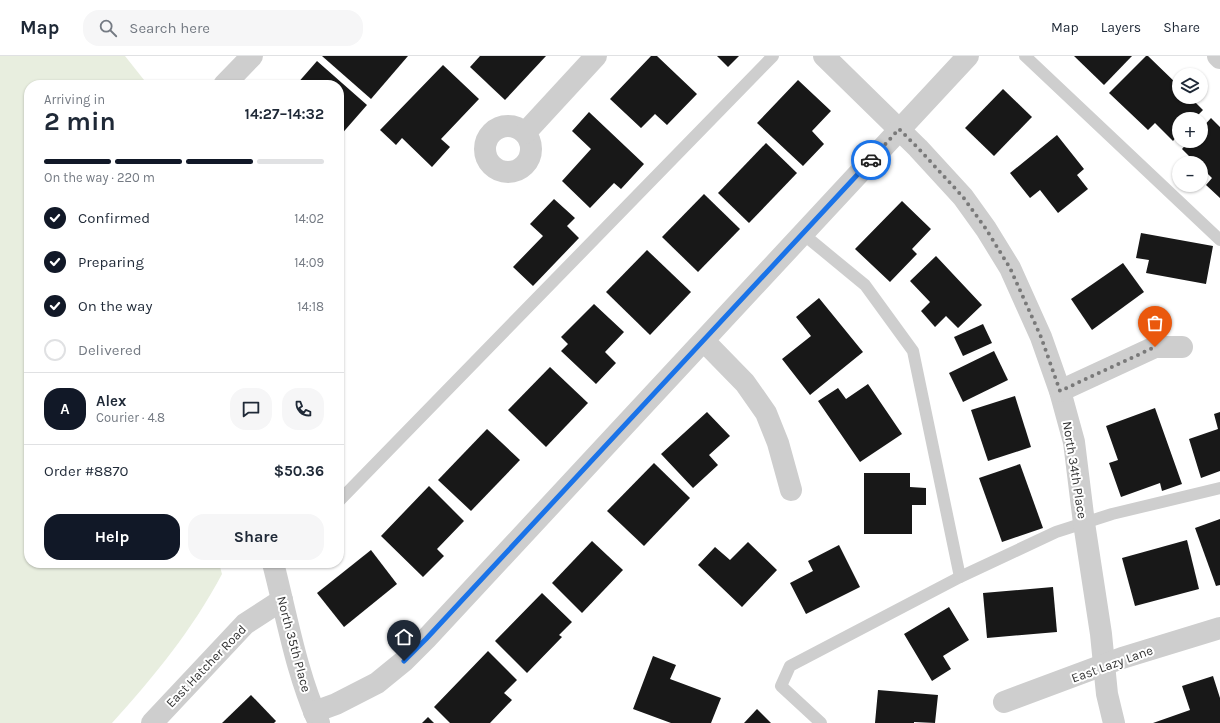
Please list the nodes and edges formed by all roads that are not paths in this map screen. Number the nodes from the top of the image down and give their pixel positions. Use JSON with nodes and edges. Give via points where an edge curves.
{"nodes":[{"id":1,"x":252,"y":56,"type":"edge"},
{"id":2,"x":596,"y":56,"type":"edge"},
{"id":3,"x":773,"y":56,"type":"edge"},
{"id":4,"x":824,"y":56,"type":"edge"},
{"id":5,"x":968,"y":56,"type":"edge"},
{"id":6,"x":1025,"y":56,"type":"edge"},
{"id":7,"x":1218,"y":56,"type":"edge"},
{"id":8,"x":1220,"y":58,"type":"edge"},
{"id":9,"x":229,"y":80,"type":"edge"},
{"id":10,"x":899,"y":129,"type":"junction"},
{"id":11,"x":525,"y":132,"type":"dead end"},
{"id":12,"x":803,"y":234,"type":"junction"},
{"id":13,"x":1220,"y":240,"type":"edge"},
{"id":14,"x":704,"y":341,"type":"junction"},
{"id":15,"x":1182,"y":347,"type":"dead end"},
{"id":16,"x":1060,"y":391,"type":"junction"},
{"id":17,"x":1220,"y":488,"type":"edge"},
{"id":18,"x":791,"y":490,"type":"dead end"},
{"id":19,"x":344,"y":496,"type":"edge"},
{"id":20,"x":1084,"y":523,"type":"junction"},
{"id":21,"x":274,"y":568,"type":"edge"},
{"id":22,"x":960,"y":577,"type":"junction"},
{"id":23,"x":282,"y":600,"type":"junction"},
{"id":24,"x":1220,"y":628,"type":"edge"},
{"id":25,"x":1105,"y":665,"type":"junction"},
{"id":26,"x":1004,"y":702,"type":"dead end"},
{"id":27,"x":317,"y":717,"type":"edge"},
{"id":28,"x":152,"y":723,"type":"edge"},
{"id":29,"x":821,"y":723,"type":"edge"},
{"id":30,"x":1114,"y":723,"type":"edge"}],
"edges":[{"from":1,"to":9,"type":"street"},
{"from":2,"to":11,"type":"street"},
{"from":3,"to":19,"type":"lane"},
{"from":4,"to":10,"type":"street","name":"North 34th Place"},
{"from":5,"to":10,"type":"street"},
{"from":6,"to":13,"type":"lane"},
{"from":7,"to":8,"type":"street"},
{"from":10,"to":12,"type":"street"},
{"from":10,"to":16,"type":"street","name":"North 34th Place","via":[[963,197],[1010,268],[1041,337]]},
{"from":12,"to":14,"type":"street"},
{"from":12,"to":22,"type":"lane","via":[[865,285],[913,350]]},
{"from":14,"to":18,"type":"street","via":[[745,383],[766,413],[778,443]]},
{"from":14,"to":27,"type":"street","via":[[404,661],[377,684],[336,704]]},
{"from":15,"to":16,"type":"street","via":[[1155,347]]},
{"from":16,"to":20,"type":"street","name":"North 34th Place","via":[[1074,442]]},
{"from":17,"to":20,"type":"lane"},
{"from":20,"to":22,"type":"lane","via":[[1056,532]]},
{"from":20,"to":25,"type":"street","name":"North 34th Place"},
{"from":21,"to":23,"type":"street","name":"North 35th Place"},
{"from":22,"to":29,"type":"lane","via":[[790,666],[781,686]]},
{"from":23,"to":27,"type":"street","name":"North 35th Place","via":[[290,637]]},
{"from":23,"to":28,"type":"street","name":"East Hatcher Road","via":[[245,624]]},
{"from":24,"to":25,"type":"street","name":"East Lazy Lane"},
{"from":25,"to":26,"type":"street","name":"East Lazy Lane"},
{"from":25,"to":30,"type":"street","name":"North 34th Place","via":[[1107,694]]}]}
